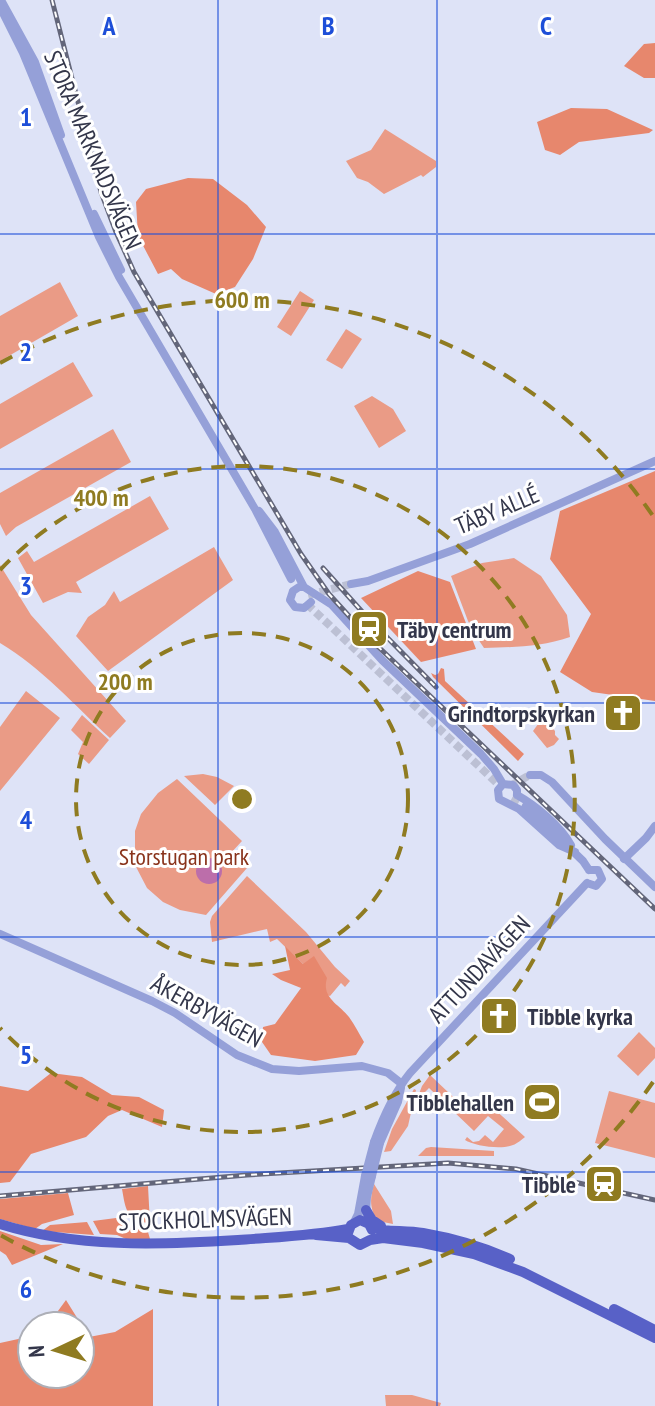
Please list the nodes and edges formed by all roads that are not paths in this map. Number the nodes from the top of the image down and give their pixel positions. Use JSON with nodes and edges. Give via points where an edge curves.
{"nodes":[{"id":1,"x":1,"y":0,"type":"edge"},
{"id":2,"x":0,"y":7,"type":"edge"},
{"id":3,"x":31,"y":64,"type":"junction"},
{"id":4,"x":655,"y":461,"type":"edge"},
{"id":5,"x":255,"y":509,"type":"junction"},
{"id":6,"x":291,"y":579,"type":"dead end"},
{"id":7,"x":351,"y":584,"type":"tunnel mouth"},
{"id":8,"x":307,"y":589,"type":"junction"},
{"id":9,"x":293,"y":591,"type":"junction"},
{"id":10,"x":311,"y":602,"type":"junction"},
{"id":11,"x":337,"y":612,"type":"junction"},
{"id":12,"x":530,"y":775,"type":"dead end"},
{"id":13,"x":503,"y":784,"type":"junction"},
{"id":14,"x":517,"y":795,"type":"junction"},
{"id":15,"x":509,"y":803,"type":"junction"},
{"id":16,"x":526,"y":806,"type":"tunnel mouth"},
{"id":17,"x":655,"y":826,"type":"edge"},
{"id":18,"x":575,"y":852,"type":"junction"},
{"id":19,"x":624,"y":859,"type":"junction"},
{"id":20,"x":589,"y":870,"type":"junction"},
{"id":21,"x":587,"y":883,"type":"junction"},
{"id":22,"x":655,"y":887,"type":"edge"},
{"id":23,"x":0,"y":934,"type":"edge"},
{"id":24,"x":402,"y":1084,"type":"junction"},
{"id":25,"x":368,"y":1176,"type":"junction"},
{"id":26,"x":366,"y":1210,"type":"junction"},
{"id":27,"x":0,"y":1224,"type":"edge"},
{"id":28,"x":369,"y":1225,"type":"junction"},
{"id":29,"x":351,"y":1230,"type":"junction"},
{"id":30,"x":410,"y":1231,"type":"junction"},
{"id":31,"x":370,"y":1240,"type":"junction"},
{"id":32,"x":655,"y":1330,"type":"edge"},
{"id":33,"x":655,"y":1338,"type":"edge"}],
"edges":[{"from":1,"to":3,"type":"street","name":"STORA MARKNADSVÄGEN"},
{"from":2,"to":3,"type":"street","name":"STORA MARKNADSVÄGEN"},
{"from":3,"to":5,"type":"street","name":"STORA MARKNADSVÄGEN","via":[[144,318]]},
{"from":4,"to":7,"type":"street","name":"TÄBY ALLÉ","via":[[470,544]]},
{"from":5,"to":6,"type":"street","name":"STORA MARKNADSVÄGEN"},
{"from":5,"to":8,"type":"street","name":"STORA MARKNADSVÄGEN","via":[[270,524]]},
{"from":5,"to":9,"type":"street","name":"STORA MARKNADSVÄGEN"},
{"from":8,"to":9,"type":"street"},
{"from":8,"to":10,"type":"street"},
{"from":8,"to":11,"type":"street","name":"STORA MARKNADSVÄGEN"},
{"from":9,"to":10,"type":"street","via":[[290,600],[295,607]]},
{"from":10,"to":11,"type":"street","name":"STORA MARKNADSVÄGEN"},
{"from":11,"to":13,"type":"street","name":"STORA MARKNADSVÄGEN","via":[[481,754]]},
{"from":12,"to":19,"type":"street","via":[[552,782]]},
{"from":13,"to":14,"type":"street","via":[[513,785]]},
{"from":13,"to":15,"type":"street","via":[[497,796]]},
{"from":14,"to":15,"type":"street"},
{"from":14,"to":18,"type":"street","via":[[567,837]]},
{"from":15,"to":18,"type":"street"},
{"from":16,"to":18,"type":"street"},
{"from":17,"to":19,"type":"street"},
{"from":18,"to":20,"type":"street"},
{"from":19,"to":22,"type":"street"},
{"from":20,"to":21,"type":"street"},
{"from":20,"to":21,"type":"street","via":[[598,870],[602,879],[596,886]]},
{"from":21,"to":24,"type":"street","name":"ATTUNDAVÄGEN"},
{"from":23,"to":24,"type":"street","name":"ÅKERBYVÄGEN","via":[[152,1001],[237,1055],[272,1069],[362,1066],[388,1073]]},
{"from":24,"to":25,"type":"street","name":"ATTUNDAVÄGEN","bridge":true},
{"from":25,"to":26,"type":"street","name":"ATTUNDAVÄGEN"},
{"from":25,"to":29,"type":"street","name":"ATTUNDAVÄGEN"},
{"from":26,"to":28,"type":"street","name":"ATTUNDAVÄGEN"},
{"from":26,"to":30,"type":"main road","via":[[378,1225]]},
{"from":27,"to":29,"type":"main road","name":"STOCKHOLMSVÄGEN","via":[[37,1235],[160,1244]]},
{"from":28,"to":29,"type":"main road","via":[[360,1220]]},
{"from":28,"to":30,"type":"main road"},
{"from":28,"to":31,"type":"main road"},
{"from":29,"to":31,"type":"main road","via":[[352,1242]]},
{"from":30,"to":32,"type":"main road","via":[[493,1251]]},
{"from":31,"to":33,"type":"main road","via":[[423,1243],[499,1262]]}]}
